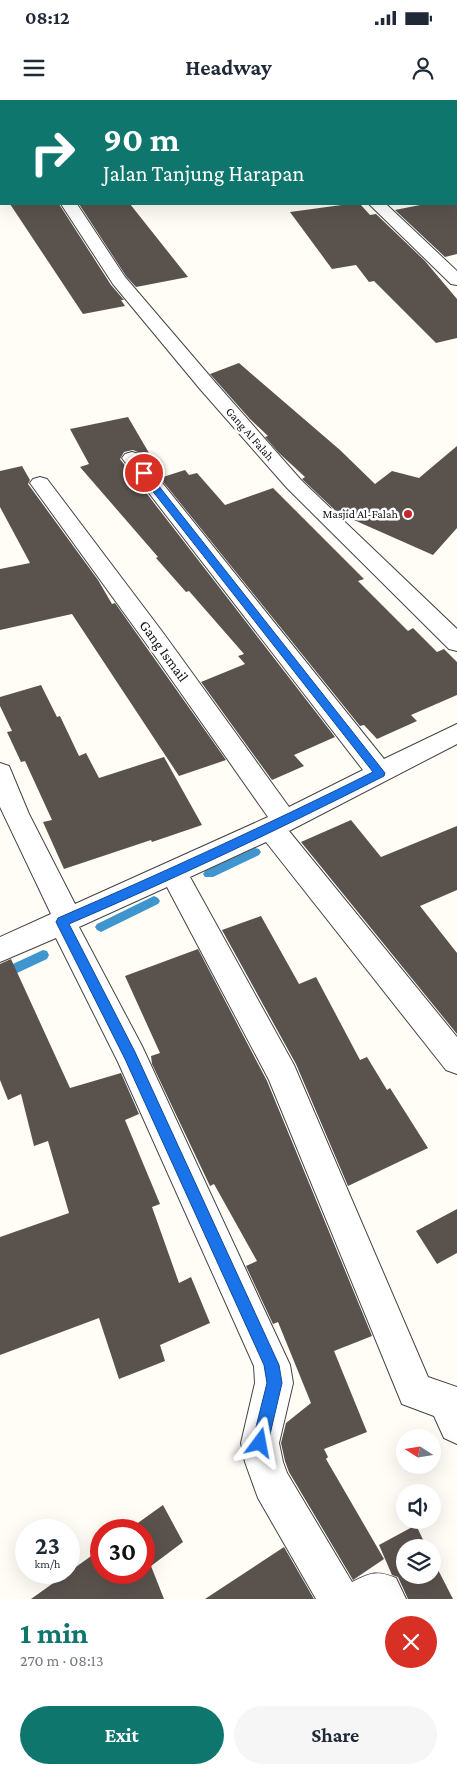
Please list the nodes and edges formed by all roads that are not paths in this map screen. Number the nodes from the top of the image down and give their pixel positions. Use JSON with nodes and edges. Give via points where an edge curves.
{"nodes":[{"id":1,"x":70,"y":205,"type":"edge"},
{"id":2,"x":378,"y":205,"type":"edge"},
{"id":3,"x":457,"y":280,"type":"edge"},
{"id":4,"x":132,"y":458,"type":"dead end"},
{"id":5,"x":40,"y":483,"type":"dead end"},
{"id":6,"x":457,"y":643,"type":"edge"},
{"id":7,"x":457,"y":733,"type":"edge"},
{"id":8,"x":0,"y":773,"type":"edge"},
{"id":9,"x":380,"y":773,"type":"junction"},
{"id":10,"x":278,"y":824,"type":"junction"},
{"id":11,"x":174,"y":873,"type":"junction"},
{"id":12,"x":65,"y":920,"type":"junction"},
{"id":13,"x":0,"y":950,"type":"edge"},
{"id":14,"x":457,"y":1060,"type":"edge"},
{"id":15,"x":457,"y":1425,"type":"edge"},
{"id":16,"x":339,"y":1599,"type":"edge"},
{"id":17,"x":360,"y":1599,"type":"edge"},
{"id":18,"x":385,"y":1599,"type":"edge"}],
"edges":[{"from":1,"to":6,"type":"street","name":"Gang Al Falah","via":[[119,280],[294,484]]},
{"from":2,"to":3,"type":"street"},
{"from":4,"to":9,"type":"street"},
{"from":5,"to":10,"type":"street","name":"Gang Ismail","via":[[156,640]]},
{"from":7,"to":9,"type":"street"},
{"from":8,"to":12,"type":"street"},
{"from":9,"to":10,"type":"street"},
{"from":10,"to":11,"type":"street"},
{"from":10,"to":14,"type":"street","name":"Gang Ismail"},
{"from":11,"to":12,"type":"street"},
{"from":11,"to":15,"type":"street","via":[[283,1075],[415,1391],[447,1402]]},
{"from":12,"to":13,"type":"street"},
{"from":12,"to":16,"type":"street","via":[[272,1365],[274,1383],[260,1443],[264,1462],[272,1484]]},
{"from":17,"to":18,"type":"street","via":[[373,1593],[381,1594]]}]}
